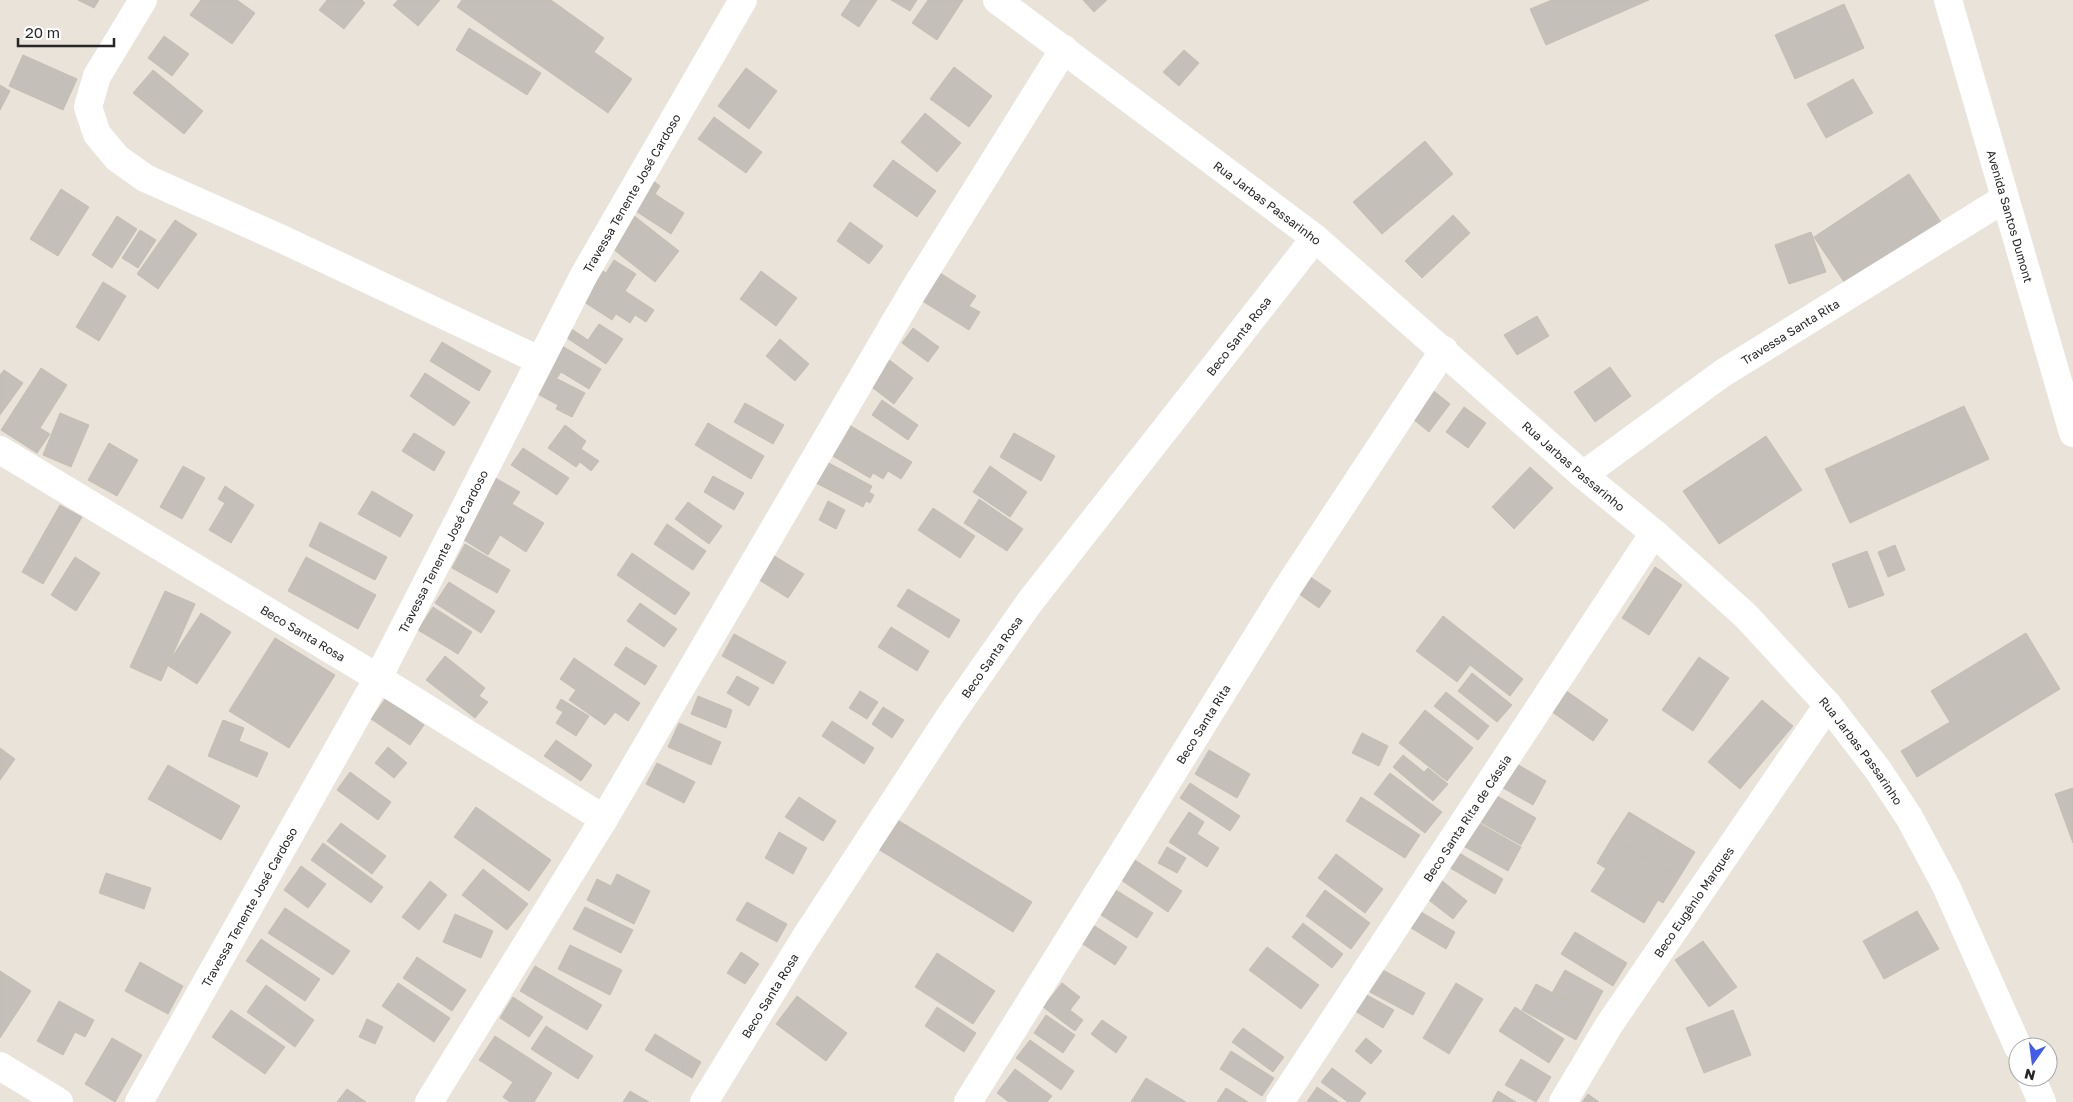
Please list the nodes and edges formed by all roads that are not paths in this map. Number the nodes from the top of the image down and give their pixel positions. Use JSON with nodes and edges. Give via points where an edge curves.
{"nodes":[{"id":1,"x":143,"y":0,"type":"edge"},
{"id":2,"x":743,"y":0,"type":"edge"},
{"id":3,"x":997,"y":0,"type":"edge"},
{"id":4,"x":1948,"y":0,"type":"edge"},
{"id":5,"x":1064,"y":49,"type":"junction"},
{"id":6,"x":2004,"y":199,"type":"junction"},
{"id":7,"x":1315,"y":238,"type":"junction"},
{"id":8,"x":1444,"y":350,"type":"junction"},
{"id":9,"x":539,"y":360,"type":"junction"},
{"id":10,"x":2073,"y":433,"type":"edge"},
{"id":11,"x":0,"y":450,"type":"edge"},
{"id":12,"x":1583,"y":475,"type":"junction"},
{"id":13,"x":1654,"y":533,"type":"junction"},
{"id":14,"x":378,"y":678,"type":"junction"},
{"id":15,"x":1828,"y":705,"type":"junction"},
{"id":16,"x":604,"y":818,"type":"junction"},
{"id":17,"x":2014,"y":1037,"type":"edge"},
{"id":18,"x":0,"y":1066,"type":"edge"},
{"id":19,"x":2035,"y":1087,"type":"edge"},
{"id":20,"x":59,"y":1102,"type":"edge"},
{"id":21,"x":139,"y":1102,"type":"edge"},
{"id":22,"x":429,"y":1102,"type":"edge"},
{"id":23,"x":704,"y":1102,"type":"edge"},
{"id":24,"x":968,"y":1102,"type":"edge"},
{"id":25,"x":1280,"y":1102,"type":"edge"},
{"id":26,"x":1564,"y":1102,"type":"edge"},
{"id":27,"x":2042,"y":1102,"type":"edge"}],
"edges":[{"from":1,"to":9,"type":"street","via":[[97,76],[88,107],[97,134],[117,158],[145,178]]},
{"from":2,"to":9,"type":"street","name":"Travessa Tenente José Cardoso","via":[[589,266]]},
{"from":3,"to":5,"type":"street","name":"Rua Jarbas Passarinho"},
{"from":4,"to":6,"type":"street","name":"Avenida Santos Dumont"},
{"from":5,"to":7,"type":"street","name":"Rua Jarbas Passarinho"},
{"from":5,"to":16,"type":"street","via":[[912,293]]},
{"from":6,"to":10,"type":"street","name":"Avenida Santos Dumont"},
{"from":6,"to":12,"type":"street","name":"Travessa Santa Rita","via":[[1723,373]]},
{"from":7,"to":8,"type":"street","name":"Rua Jarbas Passarinho"},
{"from":7,"to":23,"type":"street","name":"Beco Santa Rosa","via":[[1024,612],[950,716],[804,938]]},
{"from":8,"to":12,"type":"street","name":"Rua Jarbas Passarinho"},
{"from":8,"to":24,"type":"street","name":"Beco Santa Rita","via":[[1286,590]]},
{"from":9,"to":14,"type":"street","name":"Travessa Tenente José Cardoso"},
{"from":11,"to":14,"type":"street","name":"Beco Santa Rosa"},
{"from":12,"to":13,"type":"street","name":"Rua Jarbas Passarinho"},
{"from":13,"to":15,"type":"street","name":"Rua Jarbas Passarinho","via":[[1746,616]]},
{"from":13,"to":25,"type":"street","name":"Beco Santa Rita de Cássia"},
{"from":14,"to":16,"type":"street","name":"Beco Santa Rosa"},
{"from":14,"to":21,"type":"street","name":"Travessa Tenente José Cardoso"},
{"from":15,"to":17,"type":"street","name":"Rua Jarbas Passarinho","via":[[1878,770],[1928,850]]},
{"from":15,"to":26,"type":"street","name":"Beco Eugênio Marques","via":[[1609,1025]]},
{"from":16,"to":22,"type":"street"},
{"from":18,"to":20,"type":"street"},
{"from":19,"to":27,"type":"street"}]}
